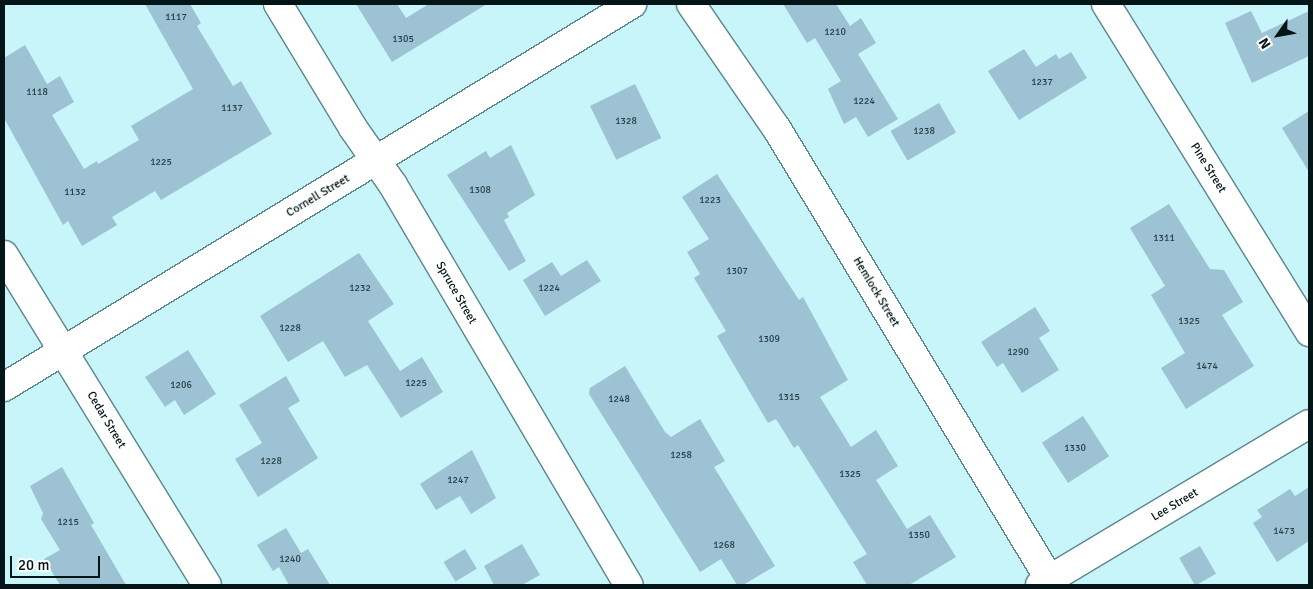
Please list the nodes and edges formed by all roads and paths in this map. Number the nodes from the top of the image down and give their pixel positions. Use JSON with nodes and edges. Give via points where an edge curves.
{"nodes":[{"id":1,"x":278,"y":4,"type":"edge"},
{"id":2,"x":632,"y":4,"type":"edge"},
{"id":3,"x":692,"y":4,"type":"edge"},
{"id":4,"x":1106,"y":4,"type":"edge"},
{"id":5,"x":376,"y":160,"type":"junction"},
{"id":6,"x":4,"y":255,"type":"edge"},
{"id":7,"x":1309,"y":332,"type":"edge"},
{"id":8,"x":64,"y":351,"type":"junction"},
{"id":9,"x":4,"y":387,"type":"edge"},
{"id":10,"x":1309,"y":424,"type":"edge"},
{"id":11,"x":1048,"y":584,"type":"edge"},
{"id":12,"x":207,"y":585,"type":"edge"},
{"id":13,"x":629,"y":585,"type":"edge"}],
"edges":[{"from":1,"to":5,"type":"street","name":"Spruce Street"},
{"from":2,"to":5,"type":"street","name":"Cornell Street"},
{"from":3,"to":11,"type":"street","name":"Hemlock Street","via":[[777,129]]},
{"from":4,"to":7,"type":"street","name":"Pine Street"},
{"from":5,"to":8,"type":"street","name":"Cornell Street"},
{"from":5,"to":13,"type":"street","name":"Spruce Street"},
{"from":6,"to":8,"type":"street","name":"Cedar Street"},
{"from":8,"to":9,"type":"street","name":"Cornell Street"},
{"from":8,"to":12,"type":"street","name":"Cedar Street"},
{"from":10,"to":11,"type":"street","name":"Lee Street"}]}
